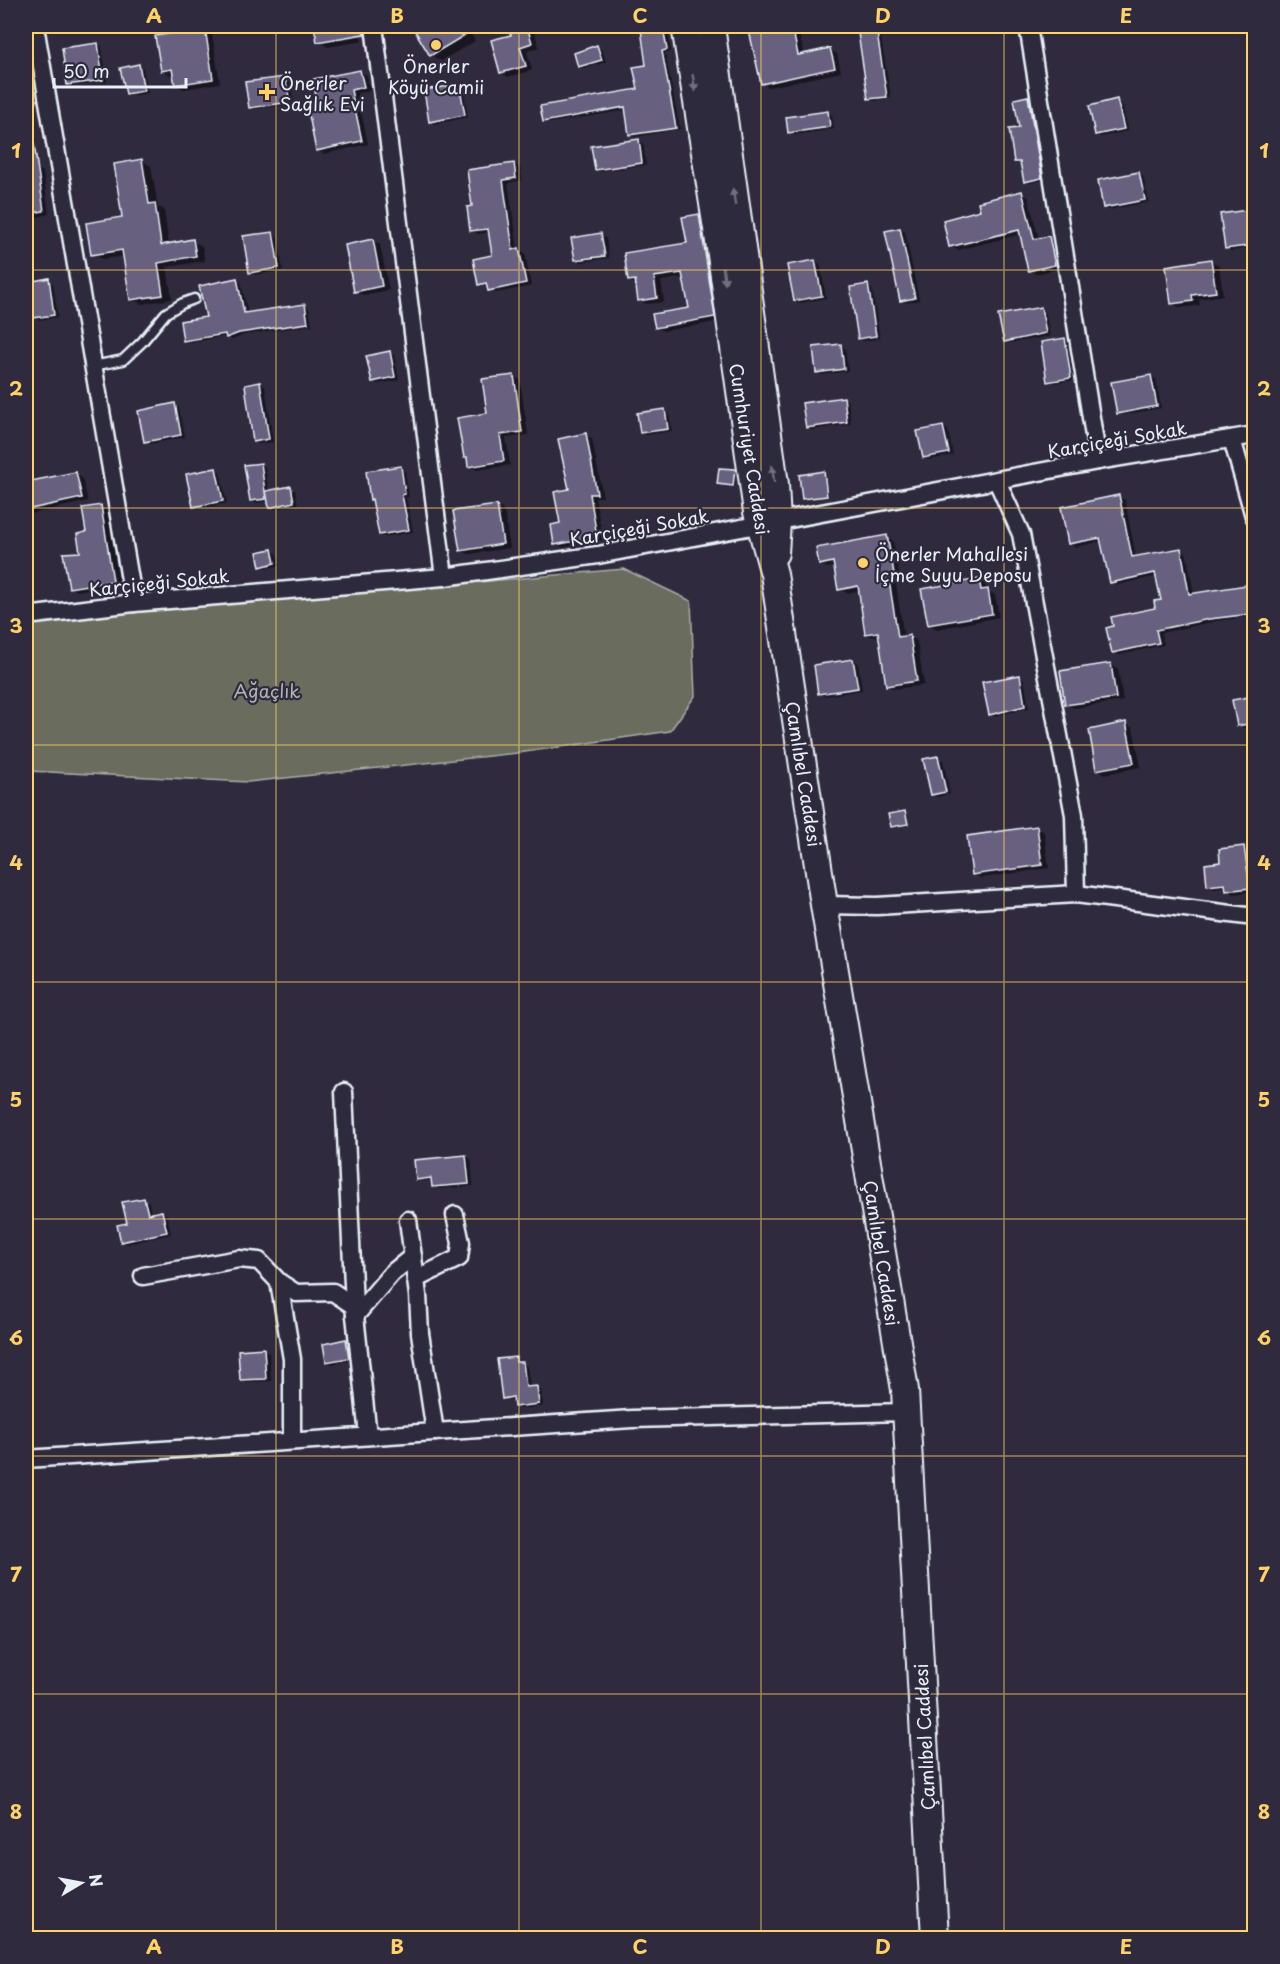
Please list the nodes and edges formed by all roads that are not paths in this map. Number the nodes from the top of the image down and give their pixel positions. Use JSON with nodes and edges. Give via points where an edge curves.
{"nodes":[{"id":1,"x":35,"y":26,"type":"edge"},
{"id":2,"x":374,"y":26,"type":"edge"},
{"id":3,"x":685,"y":26,"type":"edge"},
{"id":4,"x":711,"y":26,"type":"edge"},
{"id":5,"x":1028,"y":26,"type":"edge"},
{"id":6,"x":194,"y":299,"type":"dead end"},
{"id":7,"x":93,"y":366,"type":"junction"},
{"id":8,"x":1254,"y":435,"type":"edge"},
{"id":9,"x":1232,"y":439,"type":"junction"},
{"id":10,"x":1098,"y":461,"type":"junction"},
{"id":11,"x":997,"y":481,"type":"junction"},
{"id":12,"x":1254,"y":516,"type":"edge"},
{"id":13,"x":769,"y":523,"type":"junction"},
{"id":14,"x":774,"y":574,"type":"joint"},
{"id":15,"x":444,"y":577,"type":"junction"},
{"id":16,"x":134,"y":603,"type":"junction"},
{"id":17,"x":26,"y":616,"type":"edge"},
{"id":18,"x":1076,"y":894,"type":"junction"},
{"id":19,"x":824,"y":905,"type":"junction"},
{"id":20,"x":1254,"y":917,"type":"edge"},
{"id":21,"x":344,"y":1092,"type":"dead end"},
{"id":22,"x":455,"y":1215,"type":"dead end"},
{"id":23,"x":408,"y":1220,"type":"dead end"},
{"id":24,"x":413,"y":1256,"type":"junction"},
{"id":25,"x":143,"y":1276,"type":"dead end"},
{"id":26,"x":416,"y":1279,"type":"junction"},
{"id":27,"x":279,"y":1282,"type":"junction"},
{"id":28,"x":354,"y":1311,"type":"junction"},
{"id":29,"x":906,"y":1412,"type":"junction"},
{"id":30,"x":435,"y":1432,"type":"junction"},
{"id":31,"x":368,"y":1436,"type":"junction"},
{"id":32,"x":292,"y":1441,"type":"junction"},
{"id":33,"x":26,"y":1459,"type":"edge"},
{"id":34,"x":935,"y":1938,"type":"edge"}],
"edges":[{"from":1,"to":7,"type":"street"},
{"from":2,"to":15,"type":"street"},
{"from":3,"to":13,"type":"main road","name":"Cumhuriyet Caddesi","one_way":true},
{"from":13,"to":4,"type":"main road","name":"Cumhuriyet Caddesi","one_way":true,"via":[[775,484]]},
{"from":5,"to":10,"type":"street"},
{"from":6,"to":7,"type":"lane","via":[[166,313],[123,360]]},
{"from":7,"to":16,"type":"street"},
{"from":8,"to":9,"type":"street","name":"Karçiçeği Sokak"},
{"from":9,"to":10,"type":"street","name":"Karçiçeği Sokak"},
{"from":9,"to":12,"type":"street"},
{"from":10,"to":11,"type":"street","name":"Karçiçeği Sokak"},
{"from":11,"to":13,"type":"street","name":"Karçiçeği Sokak"},
{"from":11,"to":18,"type":"street","via":[[1021,534],[1074,815]]},
{"from":13,"to":14,"type":"main road","name":"Cumhuriyet Caddesi"},
{"from":13,"to":15,"type":"street","name":"Karçiçeği Sokak","via":[[598,555]]},
{"from":14,"to":19,"type":"main road","name":"Çamlıbel Caddesi"},
{"from":15,"to":16,"type":"street","name":"Karçiçeği Sokak"},
{"from":16,"to":17,"type":"street","name":"Karçiçeği Sokak"},
{"from":18,"to":19,"type":"street","via":[[877,906]]},
{"from":18,"to":20,"type":"street"},
{"from":19,"to":29,"type":"main road","name":"Çamlıbel Caddesi"},
{"from":21,"to":28,"type":"street"},
{"from":22,"to":26,"type":"street","via":[[461,1243],[459,1258]]},
{"from":23,"to":24,"type":"street"},
{"from":24,"to":26,"type":"street"},
{"from":24,"to":28,"type":"street"},
{"from":25,"to":27,"type":"street","via":[[239,1259],[259,1261]]},
{"from":26,"to":30,"type":"street"},
{"from":27,"to":28,"type":"street","via":[[296,1293],[333,1292]]},
{"from":27,"to":32,"type":"street","via":[[292,1359]]},
{"from":28,"to":31,"type":"street"},
{"from":29,"to":30,"type":"street","via":[[632,1419]]},
{"from":29,"to":34,"type":"main road","name":"Çamlıbel Caddesi"},
{"from":30,"to":31,"type":"street"},
{"from":31,"to":32,"type":"street"},
{"from":32,"to":33,"type":"street"}]}
